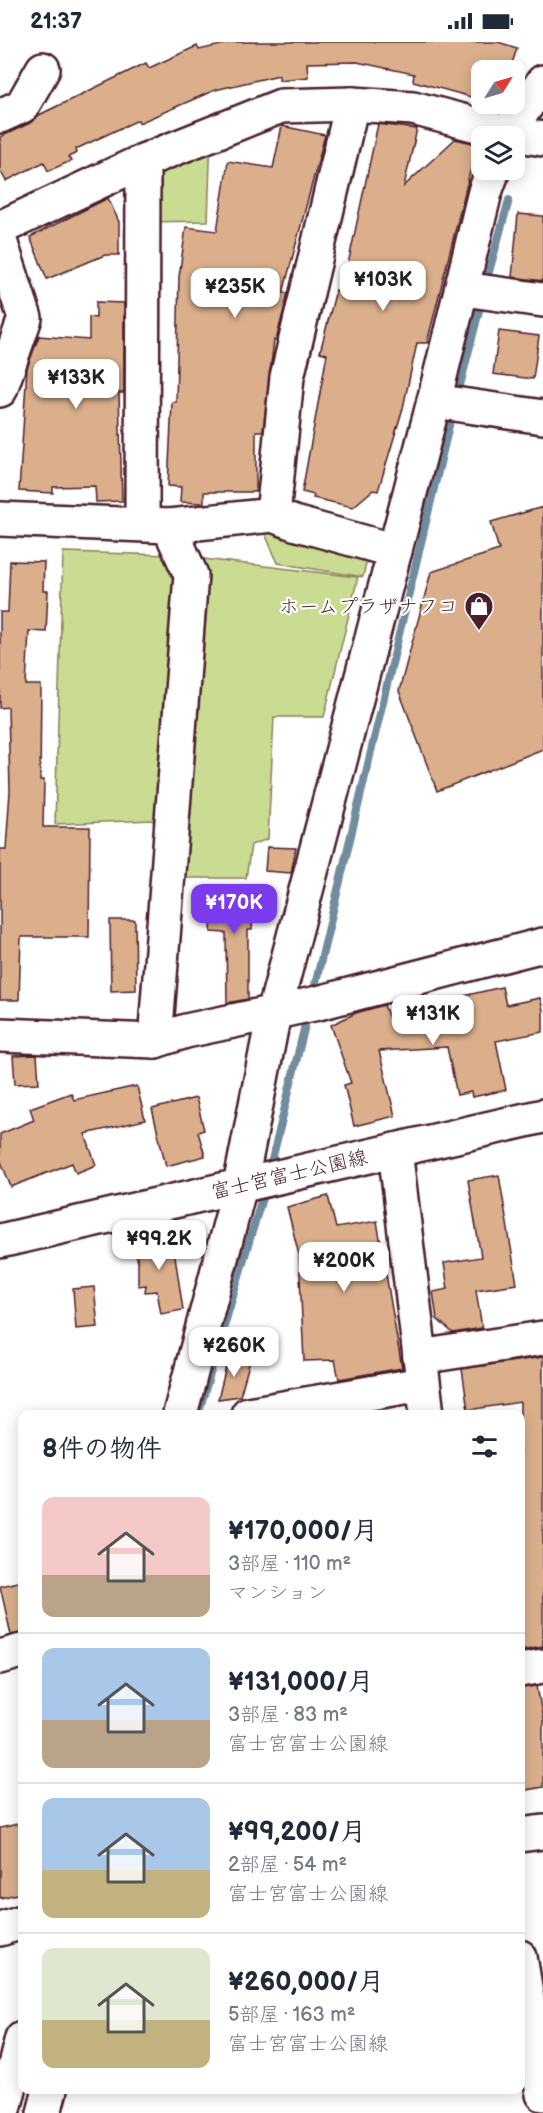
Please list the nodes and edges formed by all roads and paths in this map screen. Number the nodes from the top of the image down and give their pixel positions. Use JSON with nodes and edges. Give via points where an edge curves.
{"nodes":[{"id":1,"x":43,"y":69,"type":"dead end"},
{"id":2,"x":543,"y":82,"type":"edge"},
{"id":3,"x":352,"y":104,"type":"junction"},
{"id":4,"x":0,"y":116,"type":"edge"},
{"id":5,"x":475,"y":126,"type":"edge"},
{"id":6,"x":512,"y":126,"type":"edge"},
{"id":7,"x":525,"y":137,"type":"edge"},
{"id":8,"x":543,"y":139,"type":"edge"},
{"id":9,"x":143,"y":160,"type":"junction"},
{"id":10,"x":489,"y":180,"type":"edge"},
{"id":11,"x":0,"y":228,"type":"edge"},
{"id":12,"x":0,"y":241,"type":"edge"},
{"id":13,"x":477,"y":292,"type":"junction"},
{"id":14,"x":543,"y":300,"type":"edge"},
{"id":15,"x":0,"y":390,"type":"edge"},
{"id":16,"x":445,"y":403,"type":"junction"},
{"id":17,"x":543,"y":417,"type":"edge"},
{"id":18,"x":273,"y":515,"type":"junction"},
{"id":19,"x":0,"y":519,"type":"edge"},
{"id":20,"x":156,"y":525,"type":"junction"},
{"id":21,"x":395,"y":552,"type":"junction"},
{"id":22,"x":543,"y":945,"type":"edge"},
{"id":23,"x":274,"y":1013,"type":"junction"},
{"id":24,"x":0,"y":1035,"type":"edge"},
{"id":25,"x":155,"y":1041,"type":"junction"},
{"id":26,"x":543,"y":1116,"type":"edge"},
{"id":27,"x":395,"y":1150,"type":"junction"},
{"id":28,"x":240,"y":1186,"type":"junction"},
{"id":29,"x":0,"y":1241,"type":"edge"},
{"id":30,"x":543,"y":1338,"type":"edge"},
{"id":31,"x":423,"y":1385,"type":"edge"},
{"id":32,"x":181,"y":1410,"type":"edge"},
{"id":33,"x":272,"y":1410,"type":"edge"},
{"id":34,"x":18,"y":1653,"type":"edge"},
{"id":35,"x":0,"y":1657,"type":"edge"},
{"id":36,"x":543,"y":1666,"type":"edge"},
{"id":37,"x":525,"y":1669,"type":"edge"},
{"id":38,"x":543,"y":1832,"type":"edge"},
{"id":39,"x":525,"y":1834,"type":"edge"},
{"id":40,"x":18,"y":1923,"type":"edge"},
{"id":41,"x":0,"y":1929,"type":"edge"},
{"id":42,"x":525,"y":1987,"type":"edge"},
{"id":43,"x":18,"y":2054,"type":"edge"},
{"id":44,"x":49,"y":2094,"type":"edge"},
{"id":45,"x":543,"y":2094,"type":"edge"},
{"id":46,"x":3,"y":2113,"type":"edge"},
{"id":47,"x":44,"y":2113,"type":"edge"}],
"edges":[{"from":1,"to":4,"type":"street","via":[[22,106]]},
{"from":2,"to":6,"type":"street"},
{"from":3,"to":5,"type":"street","via":[[413,108]]},
{"from":3,"to":9,"type":"street","via":[[281,106]]},
{"from":3,"to":18,"type":"street","via":[[287,377]]},
{"from":7,"to":8,"type":"street"},
{"from":9,"to":11,"type":"street"},
{"from":9,"to":20,"type":"street"},
{"from":10,"to":13,"type":"street","via":[[485,192]]},
{"from":12,"to":15,"type":"street","via":[[25,318]]},
{"from":13,"to":14,"type":"street"},
{"from":13,"to":16,"type":"street"},
{"from":16,"to":17,"type":"street"},
{"from":16,"to":21,"type":"street"},
{"from":18,"to":20,"type":"street"},
{"from":18,"to":21,"type":"street"},
{"from":19,"to":20,"type":"street"},
{"from":20,"to":25,"type":"street","via":[[191,575]]},
{"from":21,"to":23,"type":"street"},
{"from":22,"to":23,"type":"street"},
{"from":23,"to":25,"type":"street"},
{"from":23,"to":28,"type":"street"},
{"from":24,"to":25,"type":"street"},
{"from":26,"to":27,"type":"street","name":"富士宮富士公園線"},
{"from":27,"to":28,"type":"street","name":"富士宮富士公園線"},
{"from":27,"to":31,"type":"street"},
{"from":28,"to":29,"type":"street","name":"富士宮富士公園線"},
{"from":28,"to":32,"type":"street"},
{"from":30,"to":31,"type":"street"},
{"from":31,"to":33,"type":"street"},
{"from":34,"to":35,"type":"street"},
{"from":36,"to":37,"type":"street"},
{"from":38,"to":39,"type":"street"},
{"from":40,"to":41,"type":"street"},
{"from":42,"to":45,"type":"street"},
{"from":43,"to":46,"type":"street"},
{"from":44,"to":47,"type":"street"}]}
